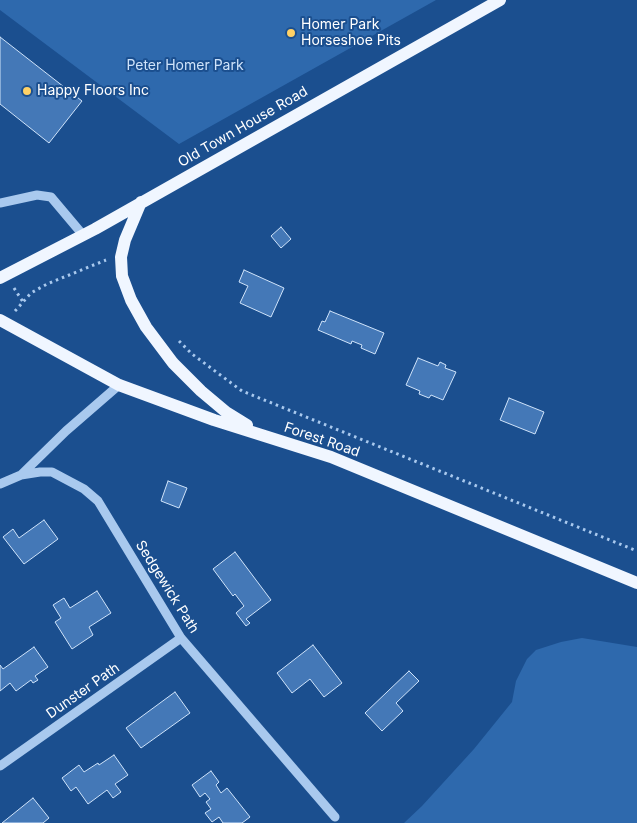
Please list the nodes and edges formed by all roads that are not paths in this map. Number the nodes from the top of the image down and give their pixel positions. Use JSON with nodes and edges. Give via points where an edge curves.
{"nodes":[{"id":1,"x":500,"y":0,"type":"edge"},
{"id":2,"x":141,"y":202,"type":"junction"},
{"id":3,"x":0,"y":203,"type":"edge"},
{"id":4,"x":83,"y":235,"type":"junction"},
{"id":5,"x":0,"y":278,"type":"edge"},
{"id":6,"x":0,"y":320,"type":"edge"},
{"id":7,"x":119,"y":385,"type":"junction"},
{"id":8,"x":264,"y":436,"type":"junction"},
{"id":9,"x":21,"y":476,"type":"junction"},
{"id":10,"x":0,"y":484,"type":"edge"},
{"id":11,"x":637,"y":584,"type":"edge"},
{"id":12,"x":181,"y":638,"type":"junction"},
{"id":13,"x":0,"y":766,"type":"edge"},
{"id":14,"x":335,"y":817,"type":"dead end"}],
"edges":[{"from":1,"to":2,"type":"main road","name":"Old Town House Road"},
{"from":2,"to":4,"type":"main road","name":"Old Town House Road"},
{"from":2,"to":8,"type":"main road","via":[[121,257],[122,276],[131,300],[173,363],[226,412]]},
{"from":3,"to":4,"type":"street","via":[[37,195],[51,197]]},
{"from":4,"to":5,"type":"main road","name":"Old Town House Road"},
{"from":6,"to":7,"type":"main road","name":"Forest Road"},
{"from":7,"to":8,"type":"main road","name":"Forest Road"},
{"from":7,"to":9,"type":"street"},
{"from":8,"to":11,"type":"main road","name":"Forest Road","via":[[331,457]]},
{"from":9,"to":10,"type":"street"},
{"from":9,"to":12,"type":"street","name":"Sedgewick Path","via":[[52,472],[84,489],[98,501]]},
{"from":12,"to":13,"type":"street","name":"Dunster Path"},
{"from":12,"to":14,"type":"street","name":"Sedgewick Path"}]}
